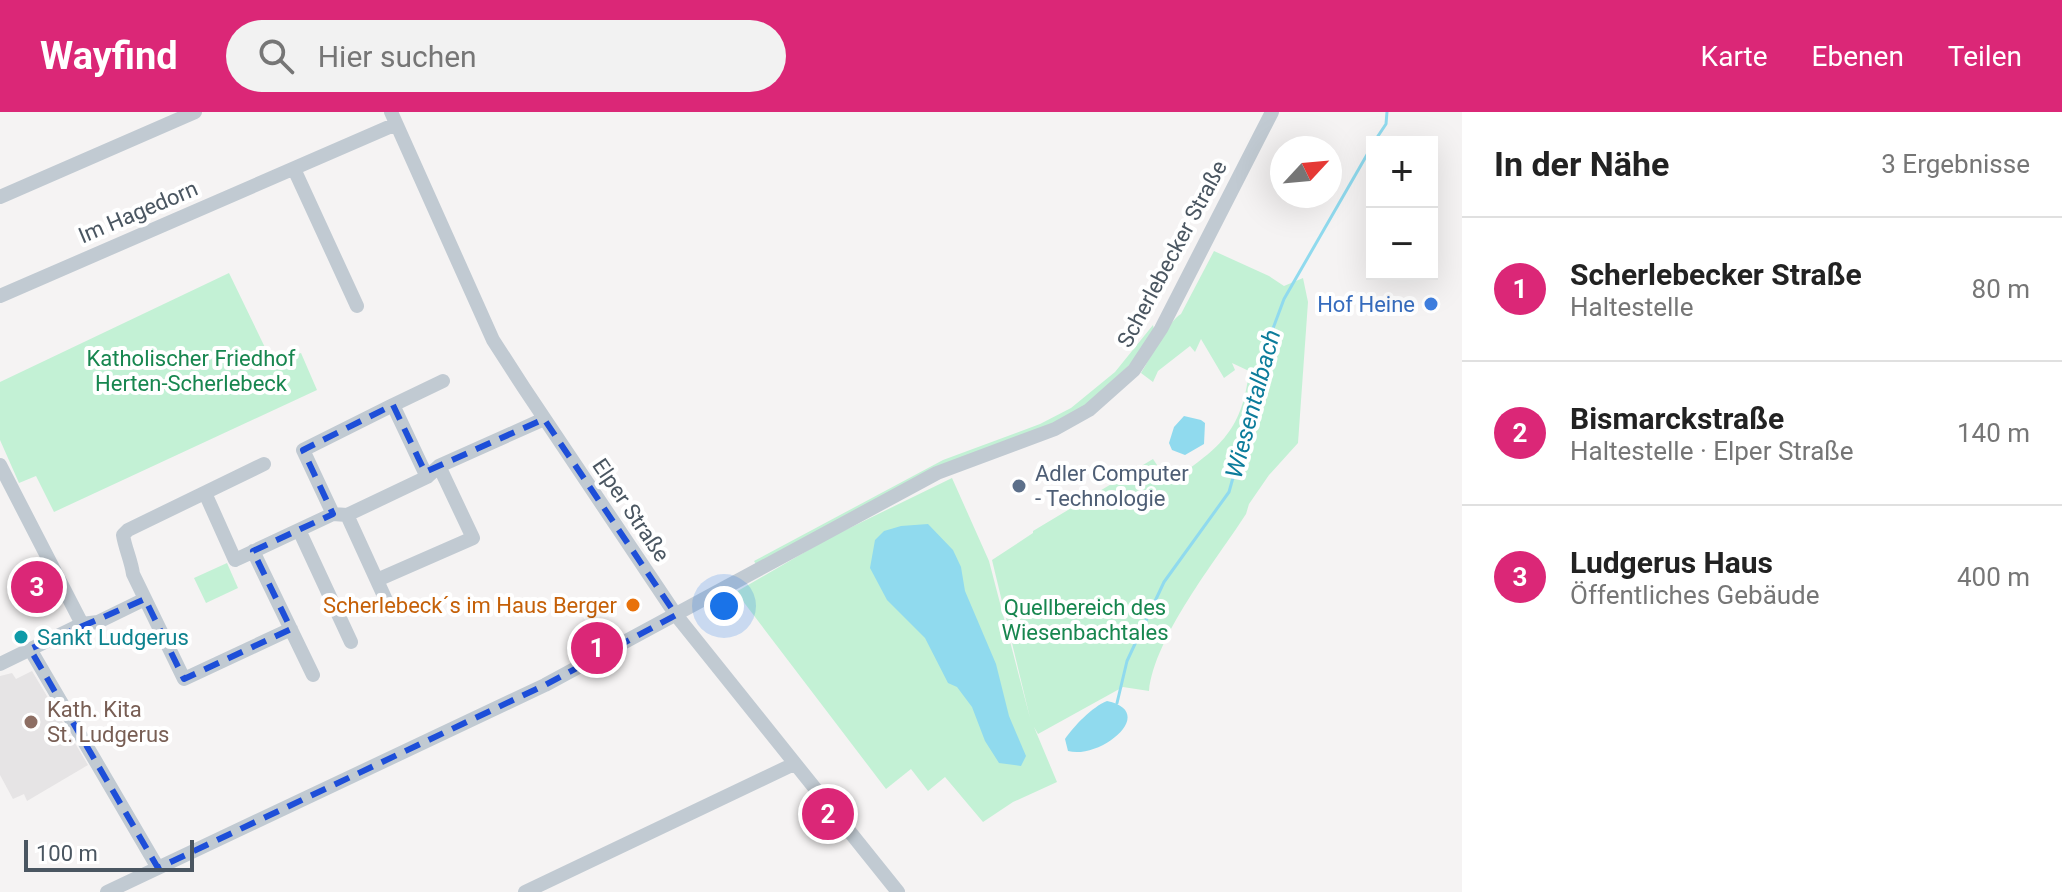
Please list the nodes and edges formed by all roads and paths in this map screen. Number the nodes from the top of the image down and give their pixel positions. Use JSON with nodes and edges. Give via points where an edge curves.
{"nodes":[{"id":1,"x":195,"y":112,"type":"edge"},
{"id":2,"x":1272,"y":112,"type":"edge"},
{"id":3,"x":394,"y":118,"type":"edge"},
{"id":4,"x":294,"y":169,"type":"junction"},
{"id":5,"x":0,"y":197,"type":"edge"},
{"id":6,"x":0,"y":296,"type":"edge"},
{"id":7,"x":357,"y":306,"type":"dead end"},
{"id":8,"x":443,"y":381,"type":"dead end"},
{"id":9,"x":393,"y":405,"type":"junction"},
{"id":10,"x":544,"y":419,"type":"junction"},
{"id":11,"x":264,"y":464,"type":"dead end"},
{"id":12,"x":0,"y":465,"type":"edge"},
{"id":13,"x":439,"y":466,"type":"junction"},
{"id":14,"x":427,"y":477,"type":"junction"},
{"id":15,"x":205,"y":493,"type":"junction"},
{"id":16,"x":340,"y":514,"type":"junction"},
{"id":17,"x":299,"y":530,"type":"junction"},
{"id":18,"x":253,"y":551,"type":"junction"},
{"id":19,"x":377,"y":580,"type":"junction"},
{"id":20,"x":145,"y":599,"type":"junction"},
{"id":21,"x":390,"y":609,"type":"dead end"},
{"id":22,"x":676,"y":615,"type":"junction"},
{"id":23,"x":82,"y":624,"type":"junction"},
{"id":24,"x":291,"y":629,"type":"junction"},
{"id":25,"x":351,"y":642,"type":"dead end"},
{"id":26,"x":30,"y":649,"type":"junction"},
{"id":27,"x":0,"y":664,"type":"edge"},
{"id":28,"x":313,"y":675,"type":"dead end"},
{"id":29,"x":794,"y":764,"type":"junction"},
{"id":30,"x":158,"y":868,"type":"junction"},
{"id":31,"x":107,"y":892,"type":"edge"},
{"id":32,"x":525,"y":892,"type":"edge"},
{"id":33,"x":898,"y":892,"type":"edge"}],
"edges":[{"from":1,"to":5,"type":"street"},
{"from":2,"to":22,"type":"street","name":"Scherlebecker Straße","via":[[1161,329],[1111,393],[1055,429],[937,473]]},
{"from":3,"to":4,"type":"street","name":"Im Hagedorn"},
{"from":3,"to":10,"type":"street","name":"Elper Straße","via":[[493,340]]},
{"from":4,"to":6,"type":"street","name":"Im Hagedorn"},
{"from":4,"to":7,"type":"street"},
{"from":8,"to":9,"type":"street"},
{"from":9,"to":14,"type":"street"},
{"from":9,"to":16,"type":"street","via":[[303,450]]},
{"from":10,"to":13,"type":"street"},
{"from":10,"to":22,"type":"street","name":"Elper Straße"},
{"from":11,"to":15,"type":"street"},
{"from":12,"to":23,"type":"street"},
{"from":13,"to":14,"type":"street"},
{"from":13,"to":19,"type":"street","via":[[473,538]]},
{"from":14,"to":16,"type":"street"},
{"from":15,"to":18,"type":"street","via":[[235,560]]},
{"from":15,"to":20,"type":"street","via":[[123,535]]},
{"from":16,"to":17,"type":"street"},
{"from":16,"to":19,"type":"street"},
{"from":17,"to":18,"type":"street"},
{"from":17,"to":25,"type":"street"},
{"from":18,"to":24,"type":"street"},
{"from":19,"to":21,"type":"street"},
{"from":20,"to":23,"type":"street","via":[[98,622]]},
{"from":20,"to":24,"type":"street","via":[[184,679]]},
{"from":22,"to":29,"type":"street","name":"Elper Straße"},
{"from":22,"to":30,"type":"street","name":"Scherlebecker Straße","via":[[545,685]]},
{"from":23,"to":26,"type":"street"},
{"from":24,"to":28,"type":"street"},
{"from":26,"to":27,"type":"street"},
{"from":26,"to":30,"type":"street"},
{"from":29,"to":32,"type":"street"},
{"from":29,"to":33,"type":"street","name":"Elper Straße"},
{"from":30,"to":31,"type":"street","name":"Scherlebecker Straße"}]}
